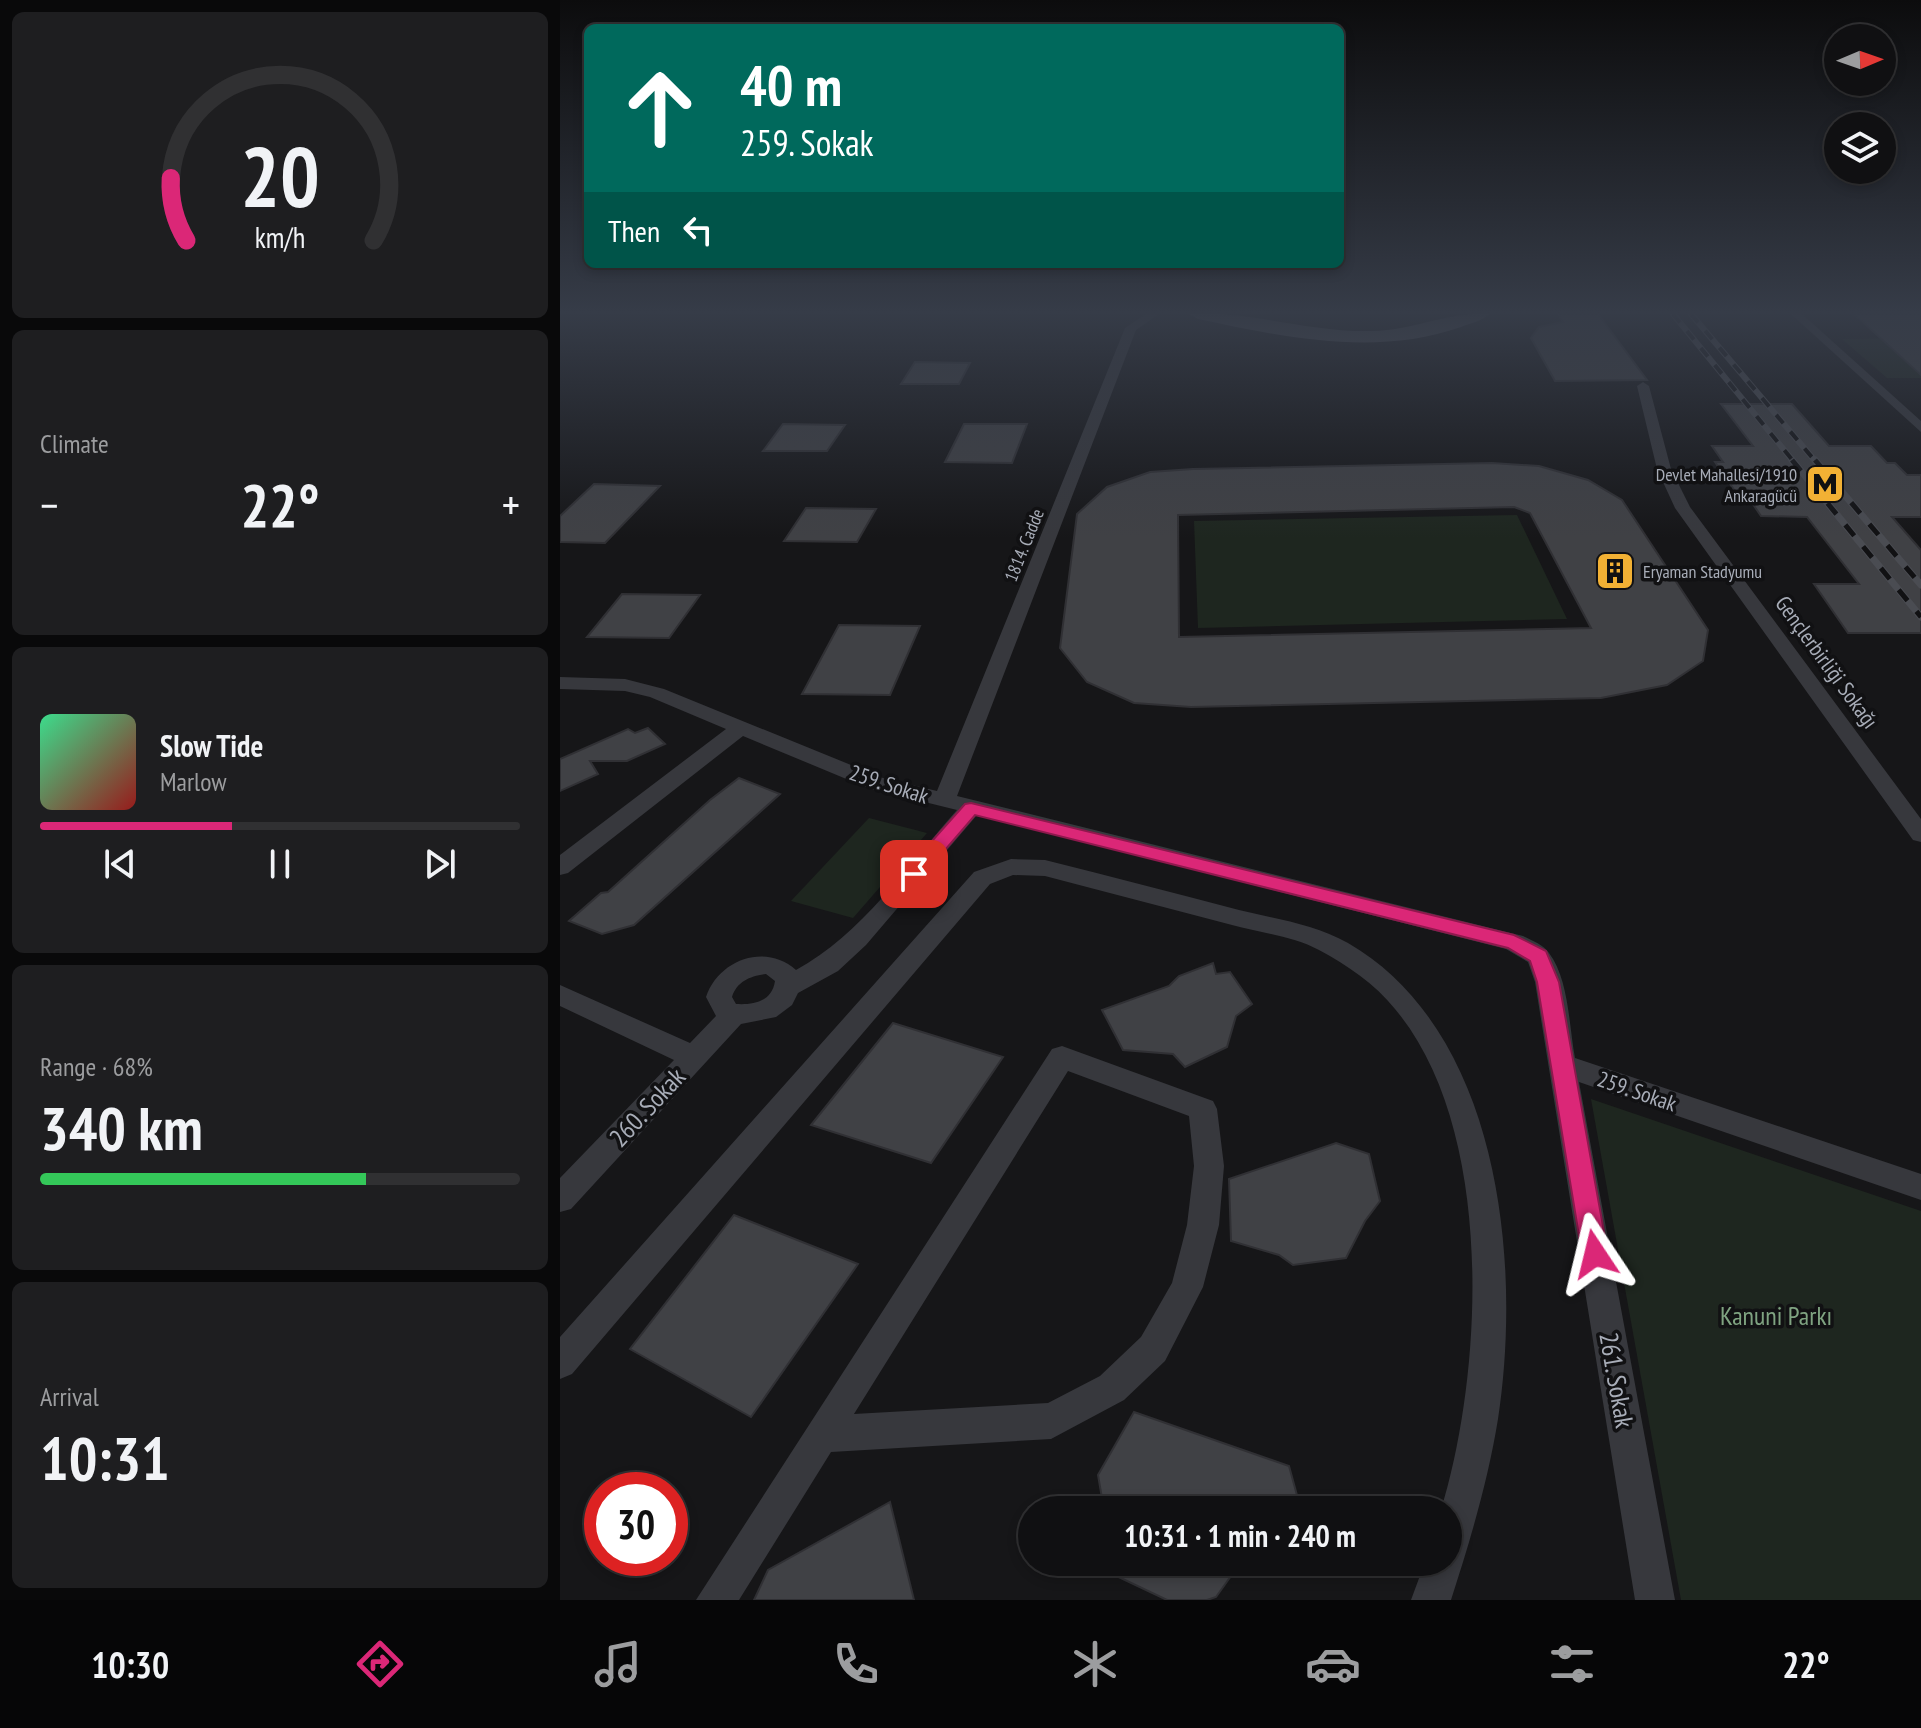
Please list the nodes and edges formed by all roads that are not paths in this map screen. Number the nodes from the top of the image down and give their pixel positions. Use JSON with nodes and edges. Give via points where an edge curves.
{"nodes":[{"id":1,"x":1107,"y":389,"type":"edge"},
{"id":2,"x":1644,"y":389,"type":"edge"},
{"id":3,"x":1878,"y":389,"type":"edge"},
{"id":4,"x":1921,"y":428,"type":"edge"},
{"id":5,"x":560,"y":683,"type":"edge"},
{"id":6,"x":741,"y":727,"type":"junction"},
{"id":7,"x":944,"y":802,"type":"junction"},
{"id":8,"x":971,"y":808,"type":"junction"},
{"id":9,"x":1921,"y":835,"type":"edge"},
{"id":10,"x":560,"y":867,"type":"edge"},
{"id":11,"x":789,"y":986,"type":"junction"},
{"id":12,"x":560,"y":995,"type":"edge"},
{"id":13,"x":734,"y":1014,"type":"junction"},
{"id":14,"x":694,"y":1057,"type":"junction"},
{"id":15,"x":1562,"y":1065,"type":"junction"},
{"id":16,"x":1921,"y":1187,"type":"edge"},
{"id":17,"x":560,"y":1199,"type":"edge"},
{"id":18,"x":560,"y":1362,"type":"edge"},
{"id":19,"x":824,"y":1434,"type":"junction"},
{"id":20,"x":1462,"y":1510,"type":"edge"},
{"id":21,"x":1439,"y":1576,"type":"edge"},
{"id":22,"x":716,"y":1600,"type":"edge"},
{"id":23,"x":1431,"y":1600,"type":"edge"},
{"id":24,"x":1655,"y":1600,"type":"edge"}],
"edges":[{"from":1,"to":7,"type":"street","name":"1814. Cadde"},
{"from":2,"to":9,"type":"street","name":"Gençlerbirliği Sokağı","via":[[1664,469],[1683,508]]},
{"from":3,"to":4,"type":"street"},
{"from":5,"to":6,"type":"street","name":"259. Sokak","via":[[636,688]]},
{"from":6,"to":7,"type":"street","name":"259. Sokak","via":[[876,783]]},
{"from":6,"to":10,"type":"street"},
{"from":7,"to":8,"type":"street","name":"259. Sokak"},
{"from":8,"to":11,"type":"street","via":[[857,939],[829,964]]},
{"from":8,"to":15,"type":"street","name":"259. Sokak","via":[[1514,942],[1539,957]]},
{"from":11,"to":13,"type":"street","via":[[768,1009]]},
{"from":11,"to":13,"type":"street","via":[[776,967],[756,966],[734,974],[719,997],[726,1011]]},
{"from":12,"to":14,"type":"street"},
{"from":13,"to":14,"type":"street","name":"260. Sokak"},
{"from":14,"to":17,"type":"street","name":"260. Sokak"},
{"from":15,"to":16,"type":"street","name":"259. Sokak"},
{"from":15,"to":24,"type":"street","name":"261. Sokak"},
{"from":18,"to":20,"type":"street","via":[[982,878],[1011,867],[1045,868],[1325,941],[1373,972],[1411,1009],[1441,1063],[1471,1140],[1487,1233],[1490,1325]]},
{"from":19,"to":19,"type":"street","via":[[1062,1057],[1203,1109],[1209,1166],[1203,1225],[1187,1287],[1153,1349],[1112,1388],[1051,1421]]},
{"from":19,"to":22,"type":"street"},
{"from":21,"to":23,"type":"street"}]}
